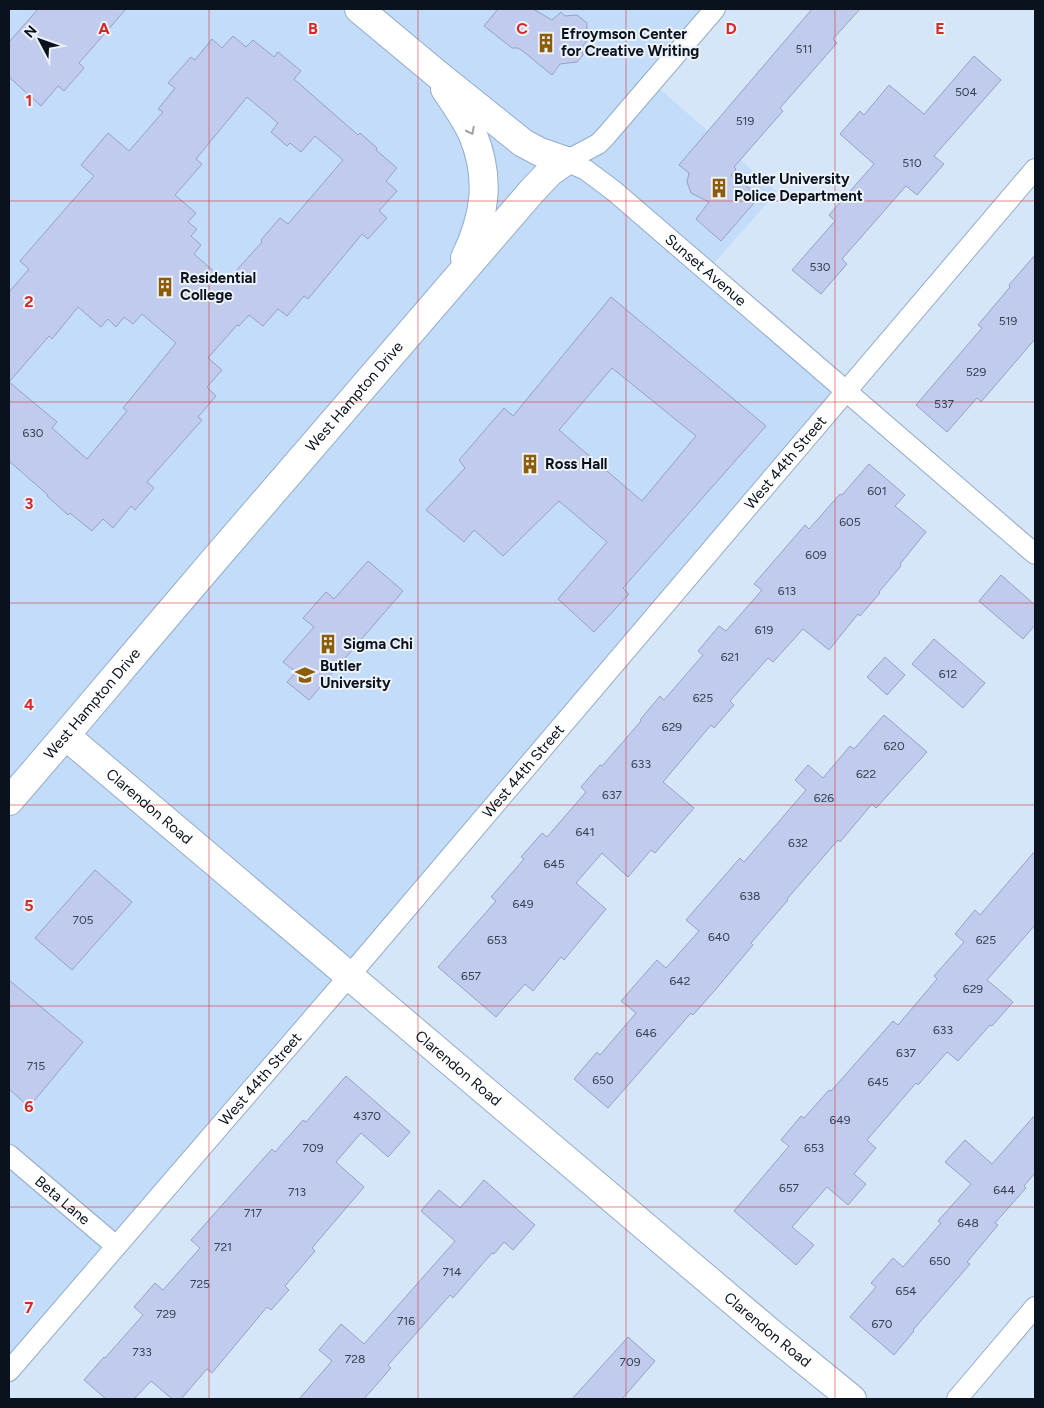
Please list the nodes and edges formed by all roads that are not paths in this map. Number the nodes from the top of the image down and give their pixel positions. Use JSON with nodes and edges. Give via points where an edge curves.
{"nodes":[{"id":1,"x":359,"y":9,"type":"edge"},
{"id":2,"x":715,"y":9,"type":"edge"},
{"id":3,"x":437,"y":74,"type":"junction"},
{"id":4,"x":566,"y":161,"type":"junction"},
{"id":5,"x":1035,"y":169,"type":"edge"},
{"id":6,"x":453,"y":282,"type":"junction"},
{"id":7,"x":846,"y":391,"type":"junction"},
{"id":8,"x":1035,"y":554,"type":"edge"},
{"id":9,"x":66,"y":736,"type":"junction"},
{"id":10,"x":9,"y":801,"type":"edge"},
{"id":11,"x":350,"y":975,"type":"junction"},
{"id":12,"x":9,"y":1154,"type":"edge"},
{"id":13,"x":116,"y":1246,"type":"junction"},
{"id":14,"x":1035,"y":1307,"type":"edge"},
{"id":15,"x":9,"y":1371,"type":"edge"},
{"id":16,"x":852,"y":1399,"type":"edge"},
{"id":17,"x":958,"y":1399,"type":"edge"}],
"edges":[{"from":1,"to":3,"type":"street","name":"Sunset Avenue"},
{"from":2,"to":4,"type":"street","name":"West Hampton Drive","via":[[605,137]]},
{"from":3,"to":4,"type":"street","name":"Sunset Avenue","via":[[532,149]]},
{"from":3,"to":6,"type":"street","one_way":true,"via":[[472,133],[484,178],[484,197],[477,230]]},
{"from":4,"to":6,"type":"street","name":"West Hampton Drive","via":[[532,191]]},
{"from":4,"to":7,"type":"street","name":"Sunset Avenue","via":[[586,170],[614,191]]},
{"from":5,"to":7,"type":"street","name":"West 44th Street"},
{"from":6,"to":9,"type":"street","name":"West Hampton Drive"},
{"from":7,"to":8,"type":"street","name":"Sunset Avenue"},
{"from":7,"to":11,"type":"street","name":"West 44th Street"},
{"from":9,"to":10,"type":"street","name":"West Hampton Drive"},
{"from":9,"to":11,"type":"street","name":"Clarendon Road"},
{"from":11,"to":13,"type":"street","name":"West 44th Street"},
{"from":11,"to":16,"type":"street","name":"Clarendon Road"},
{"from":12,"to":13,"type":"street","name":"Beta Lane"},
{"from":13,"to":15,"type":"street","name":"West 44th Street"},
{"from":14,"to":17,"type":"street"}]}
